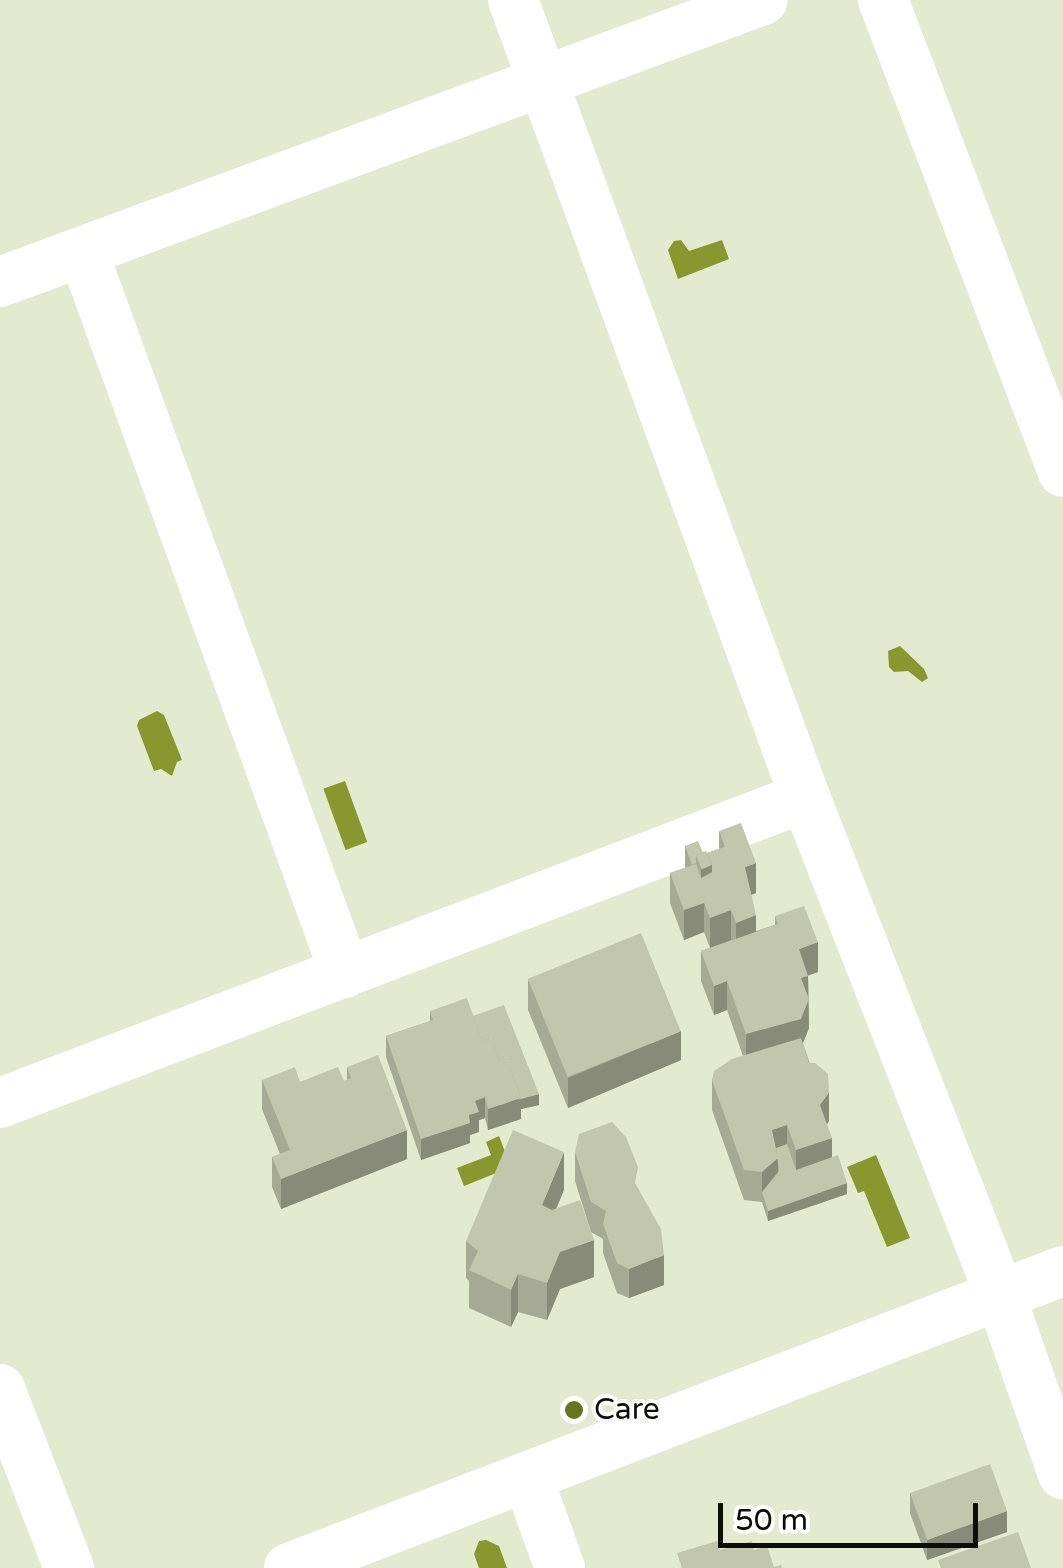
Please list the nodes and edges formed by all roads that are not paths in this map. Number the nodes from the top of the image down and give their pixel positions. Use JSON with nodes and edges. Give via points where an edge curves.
{"nodes":[{"id":1,"x":513,"y":0,"type":"edge"},
{"id":2,"x":763,"y":0,"type":"edge"},
{"id":3,"x":884,"y":0,"type":"edge"},
{"id":4,"x":544,"y":82,"type":"junction"},
{"id":5,"x":83,"y":252,"type":"junction"},
{"id":6,"x":0,"y":282,"type":"edge"},
{"id":7,"x":1063,"y":472,"type":"edge"},
{"id":8,"x":805,"y":798,"type":"junction"},
{"id":9,"x":346,"y":973,"type":"junction"},
{"id":10,"x":0,"y":1103,"type":"edge"},
{"id":11,"x":1063,"y":1271,"type":"edge"},
{"id":12,"x":1000,"y":1295,"type":"junction"},
{"id":13,"x":0,"y":1389,"type":"edge"},
{"id":14,"x":1063,"y":1474,"type":"edge"},
{"id":15,"x":528,"y":1479,"type":"junction"},
{"id":16,"x":68,"y":1568,"type":"edge"},
{"id":17,"x":289,"y":1568,"type":"edge"},
{"id":18,"x":560,"y":1568,"type":"edge"}],
"edges":[{"from":1,"to":4,"type":"street"},
{"from":2,"to":4,"type":"street"},
{"from":3,"to":7,"type":"street"},
{"from":4,"to":5,"type":"street"},
{"from":4,"to":8,"type":"street"},
{"from":5,"to":6,"type":"street"},
{"from":5,"to":9,"type":"street"},
{"from":8,"to":9,"type":"street"},
{"from":8,"to":12,"type":"street"},
{"from":9,"to":10,"type":"street"},
{"from":11,"to":12,"type":"street"},
{"from":12,"to":14,"type":"street"},
{"from":12,"to":15,"type":"street"},
{"from":13,"to":16,"type":"street"},
{"from":15,"to":17,"type":"street"},
{"from":15,"to":18,"type":"street"}]}
